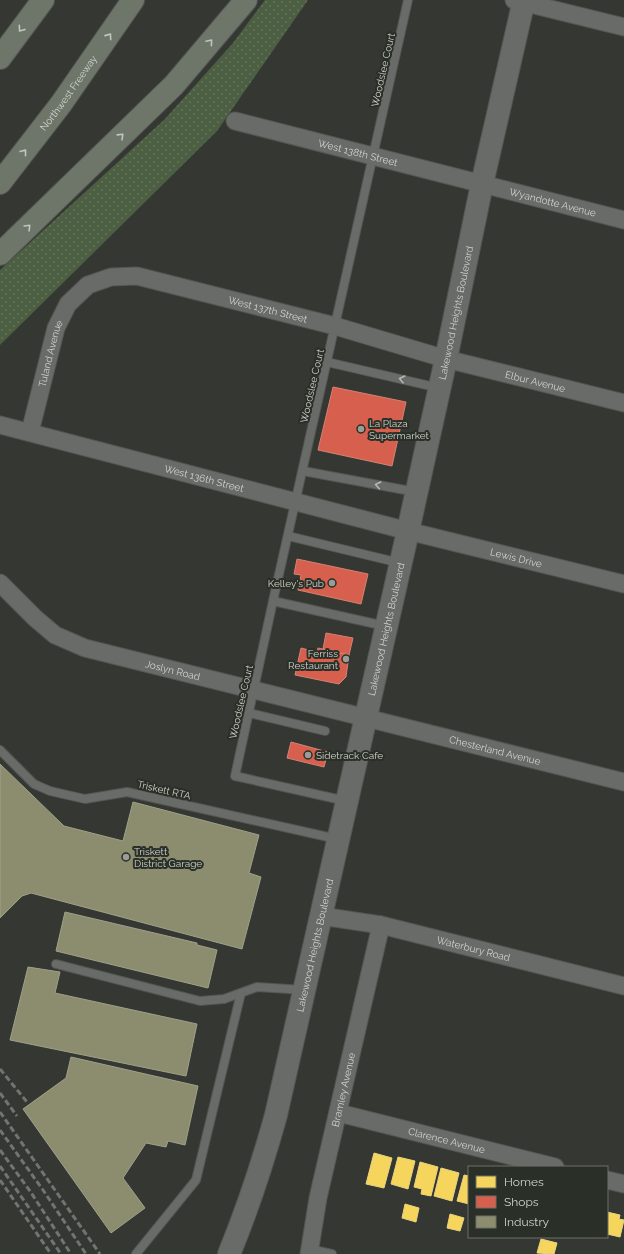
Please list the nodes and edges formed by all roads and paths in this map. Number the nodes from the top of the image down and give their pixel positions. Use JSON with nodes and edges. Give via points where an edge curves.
{"nodes":[{"id":1,"x":43,"y":0,"type":"edge"},
{"id":2,"x":133,"y":0,"type":"edge"},
{"id":3,"x":246,"y":0,"type":"edge"},
{"id":4,"x":408,"y":0,"type":"edge"},
{"id":5,"x":521,"y":1,"type":"edge"},
{"id":6,"x":624,"y":27,"type":"edge"},
{"id":7,"x":0,"y":58,"type":"edge"},
{"id":8,"x":235,"y":121,"type":"dead end"},
{"id":9,"x":374,"y":155,"type":"junction"},
{"id":10,"x":0,"y":183,"type":"edge"},
{"id":11,"x":482,"y":184,"type":"junction"},
{"id":12,"x":624,"y":220,"type":"edge"},
{"id":13,"x":0,"y":254,"type":"edge"},
{"id":14,"x":88,"y":285,"type":"joint"},
{"id":15,"x":335,"y":326,"type":"junction"},
{"id":16,"x":446,"y":359,"type":"junction"},
{"id":17,"x":327,"y":362,"type":"junction"},
{"id":18,"x":440,"y":389,"type":"junction"},
{"id":19,"x":624,"y":403,"type":"edge"},
{"id":20,"x":0,"y":425,"type":"edge"},
{"id":21,"x":30,"y":432,"type":"junction"},
{"id":22,"x":303,"y":471,"type":"junction"},
{"id":23,"x":417,"y":492,"type":"junction"},
{"id":24,"x":296,"y":502,"type":"junction"},
{"id":25,"x":408,"y":531,"type":"junction"},
{"id":26,"x":288,"y":536,"type":"junction"},
{"id":27,"x":400,"y":563,"type":"junction"},
{"id":28,"x":0,"y":583,"type":"edge"},
{"id":29,"x":624,"y":584,"type":"edge"},
{"id":30,"x":273,"y":601,"type":"junction"},
{"id":31,"x":386,"y":626,"type":"junction"},
{"id":32,"x":254,"y":690,"type":"junction"},
{"id":33,"x":249,"y":713,"type":"junction"},
{"id":34,"x":366,"y":718,"type":"junction"},
{"id":35,"x":325,"y":731,"type":"dead end"},
{"id":36,"x":0,"y":750,"type":"edge"},
{"id":37,"x":624,"y":782,"type":"edge"},
{"id":38,"x":346,"y":801,"type":"junction"},
{"id":39,"x":338,"y":840,"type":"junction"},
{"id":40,"x":321,"y":916,"type":"junction"},
{"id":41,"x":380,"y":925,"type":"junction"},
{"id":42,"x":56,"y":964,"type":"dead end"},
{"id":43,"x":624,"y":986,"type":"edge"},
{"id":44,"x":304,"y":990,"type":"junction"},
{"id":45,"x":241,"y":993,"type":"junction"},
{"id":46,"x":338,"y":1113,"type":"junction"},
{"id":47,"x":550,"y":1166,"type":"edge"},
{"id":48,"x":608,"y":1180,"type":"edge"},
{"id":49,"x":624,"y":1184,"type":"edge"},
{"id":50,"x":309,"y":1251,"type":"edge"},
{"id":51,"x":136,"y":1254,"type":"edge"},
{"id":52,"x":229,"y":1254,"type":"edge"},
{"id":53,"x":332,"y":1254,"type":"edge"}],
"edges":[{"from":1,"to":7,"type":"highway","one_way":true},
{"from":10,"to":2,"type":"highway","name":"Northwest Freeway","one_way":true,"via":[[61,104]]},
{"from":13,"to":3,"type":"highway","one_way":true,"via":[[174,85]]},
{"from":4,"to":9,"type":"lane","name":"Woodslee Court"},
{"from":5,"to":6,"type":"street"},
{"from":5,"to":11,"type":"main road","name":"Lakewood Heights Boulevard"},
{"from":8,"to":9,"type":"street","name":"West 138th Street"},
{"from":9,"to":11,"type":"street","name":"West 138th Street"},
{"from":9,"to":15,"type":"lane","name":"Woodslee Court"},
{"from":11,"to":12,"type":"street","name":"Wyandotte Avenue"},
{"from":11,"to":16,"type":"main road","name":"Lakewood Heights Boulevard"},
{"from":14,"to":15,"type":"street","name":"West 137th Street","via":[[111,277],[137,276]]},
{"from":14,"to":21,"type":"street","name":"Tuland Avenue","via":[[68,304],[56,328]]},
{"from":15,"to":16,"type":"street","name":"West 137th Street"},
{"from":15,"to":17,"type":"lane","name":"Woodslee Court"},
{"from":16,"to":18,"type":"main road","name":"Lakewood Heights Boulevard"},
{"from":16,"to":19,"type":"street","name":"Elbur Avenue"},
{"from":18,"to":17,"type":"lane","one_way":true},
{"from":17,"to":22,"type":"lane","name":"Woodslee Court"},
{"from":18,"to":23,"type":"main road","name":"Lakewood Heights Boulevard"},
{"from":20,"to":21,"type":"street","name":"West 136th Street"},
{"from":21,"to":24,"type":"street","name":"West 136th Street"},
{"from":23,"to":22,"type":"lane","one_way":true},
{"from":22,"to":24,"type":"lane","name":"Woodslee Court"},
{"from":23,"to":25,"type":"main road","name":"Lakewood Heights Boulevard"},
{"from":24,"to":25,"type":"street","name":"West 136th Street"},
{"from":24,"to":26,"type":"lane","name":"Woodslee Court"},
{"from":25,"to":27,"type":"main road","name":"Lakewood Heights Boulevard"},
{"from":25,"to":29,"type":"street","name":"Lewis Drive"},
{"from":26,"to":27,"type":"lane"},
{"from":26,"to":30,"type":"lane","name":"Woodslee Court"},
{"from":27,"to":31,"type":"main road","name":"Lakewood Heights Boulevard"},
{"from":28,"to":32,"type":"street","name":"Joslyn Road","via":[[55,635],[84,648]]},
{"from":30,"to":31,"type":"lane"},
{"from":30,"to":32,"type":"lane","name":"Woodslee Court"},
{"from":31,"to":34,"type":"main road","name":"Lakewood Heights Boulevard"},
{"from":32,"to":33,"type":"lane","name":"Woodslee Court"},
{"from":32,"to":34,"type":"street","name":"Joslyn Road"},
{"from":33,"to":35,"type":"lane"},
{"from":33,"to":38,"type":"lane","name":"Woodslee Court","via":[[235,776]]},
{"from":34,"to":37,"type":"street","name":"Chesterland Avenue"},
{"from":34,"to":38,"type":"main road","name":"Lakewood Heights Boulevard"},
{"from":36,"to":39,"type":"lane","name":"Triskett RTA","via":[[34,784],[50,791],[85,799],[127,792]]},
{"from":38,"to":39,"type":"main road","name":"Lakewood Heights Boulevard"},
{"from":39,"to":40,"type":"main road","name":"Lakewood Heights Boulevard"},
{"from":40,"to":41,"type":"street","name":"Waterbury Road"},
{"from":40,"to":44,"type":"main road","name":"Lakewood Heights Boulevard"},
{"from":41,"to":43,"type":"street","name":"Waterbury Road"},
{"from":41,"to":46,"type":"street","name":"Bramley Avenue"},
{"from":42,"to":45,"type":"lane","via":[[200,1001],[224,999]]},
{"from":44,"to":45,"type":"lane","via":[[257,987]]},
{"from":44,"to":52,"type":"main road","name":"Lakewood Heights Boulevard","via":[[276,1115],[261,1167]]},
{"from":45,"to":51,"type":"lane","via":[[196,1180]]},
{"from":46,"to":47,"type":"street","name":"Clarence Avenue"},
{"from":46,"to":50,"type":"street","name":"Bramley Avenue","via":[[318,1198]]},
{"from":48,"to":49,"type":"street"},
{"from":50,"to":53,"type":"lane"}]}
